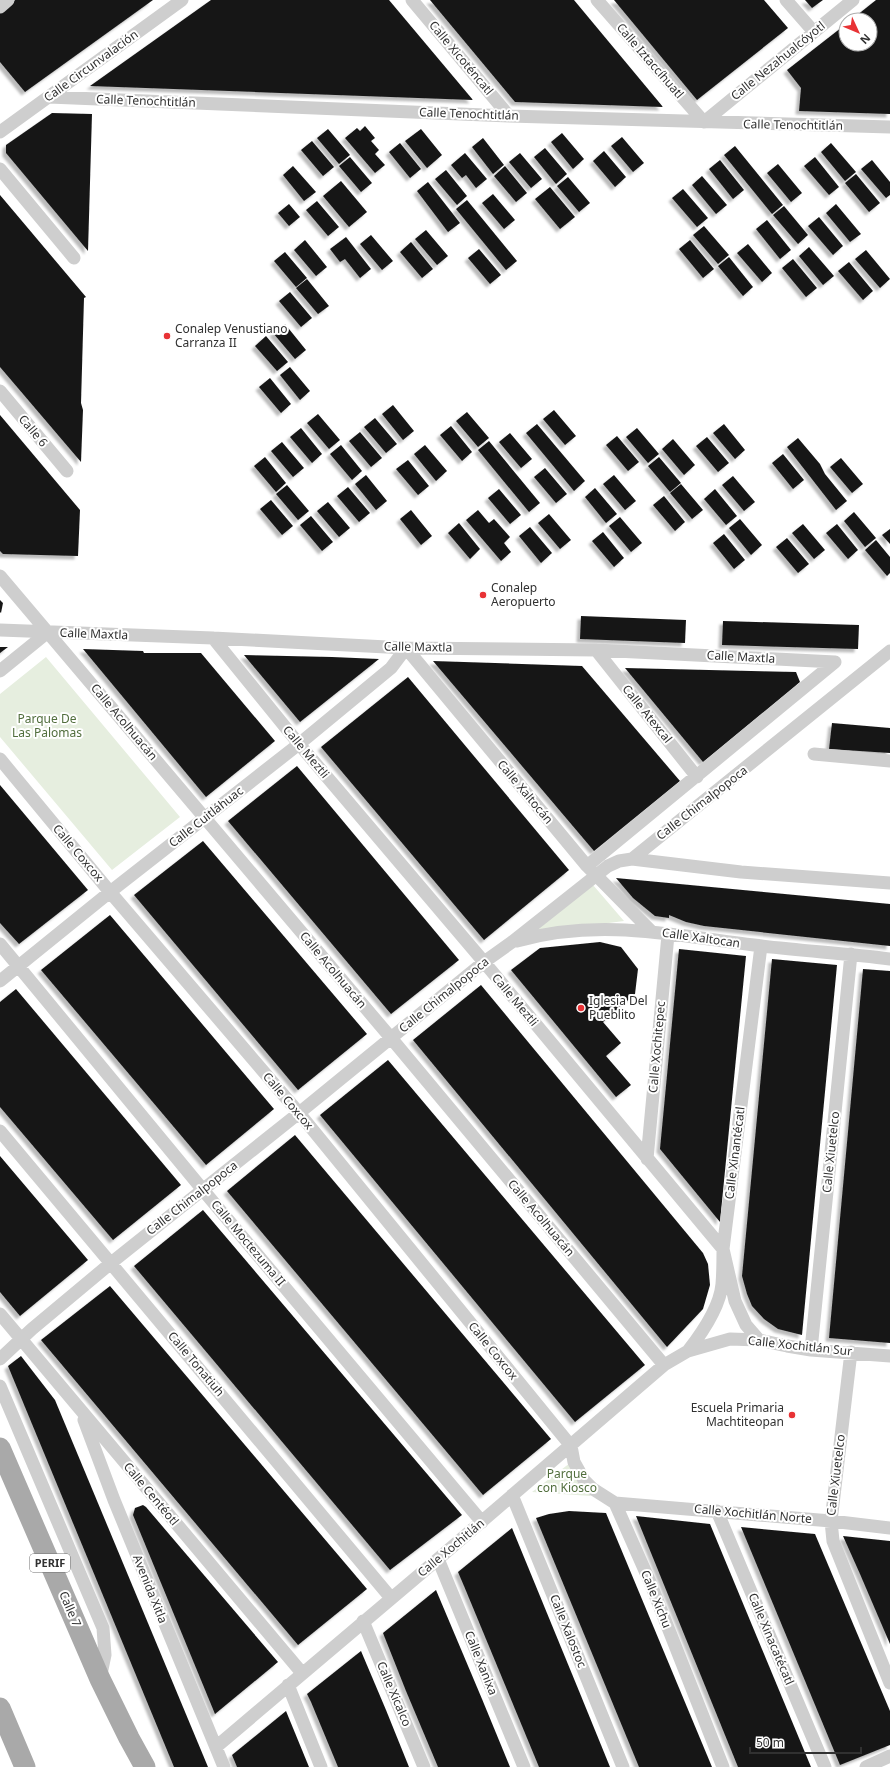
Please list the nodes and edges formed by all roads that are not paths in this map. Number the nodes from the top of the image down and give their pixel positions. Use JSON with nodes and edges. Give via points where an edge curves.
{"nodes":[{"id":1,"x":8,"y":0,"type":"edge"},
{"id":2,"x":182,"y":0,"type":"edge"},
{"id":3,"x":412,"y":0,"type":"edge"},
{"id":4,"x":596,"y":0,"type":"edge"},
{"id":5,"x":786,"y":0,"type":"edge"},
{"id":6,"x":853,"y":0,"type":"edge"},
{"id":7,"x":0,"y":7,"type":"edge"},
{"id":8,"x":814,"y":32,"type":"junction"},
{"id":9,"x":49,"y":97,"type":"junction"},
{"id":10,"x":509,"y":116,"type":"junction"},
{"id":11,"x":704,"y":122,"type":"junction"},
{"id":12,"x":890,"y":127,"type":"edge"},
{"id":13,"x":0,"y":132,"type":"edge"},
{"id":14,"x":0,"y":168,"type":"edge"},
{"id":15,"x":74,"y":258,"type":"dead end"},
{"id":16,"x":0,"y":391,"type":"edge"},
{"id":17,"x":67,"y":471,"type":"dead end"},
{"id":18,"x":0,"y":576,"type":"edge"},
{"id":19,"x":0,"y":630,"type":"edge"},
{"id":20,"x":48,"y":632,"type":"junction"},
{"id":21,"x":213,"y":638,"type":"junction"},
{"id":22,"x":406,"y":648,"type":"junction"},
{"id":23,"x":596,"y":650,"type":"junction"},
{"id":24,"x":890,"y":651,"type":"edge"},
{"id":25,"x":0,"y":671,"type":"edge"},
{"id":26,"x":299,"y":744,"type":"junction"},
{"id":27,"x":814,"y":754,"type":"dead end"},
{"id":28,"x":0,"y":759,"type":"edge"},
{"id":29,"x":890,"y":761,"type":"edge"},
{"id":30,"x":697,"y":777,"type":"junction"},
{"id":31,"x":205,"y":818,"type":"junction"},
{"id":32,"x":632,"y":860,"type":"junction"},
{"id":33,"x":591,"y":871,"type":"junction"},
{"id":34,"x":890,"y":883,"type":"edge"},
{"id":35,"x":110,"y":892,"type":"junction"},
{"id":36,"x":651,"y":931,"type":"junction"},
{"id":37,"x":668,"y":935,"type":"junction"},
{"id":38,"x":512,"y":942,"type":"junction"},
{"id":39,"x":0,"y":944,"type":"edge"},
{"id":40,"x":761,"y":946,"type":"junction"},
{"id":41,"x":850,"y":954,"type":"junction"},
{"id":42,"x":890,"y":959,"type":"edge"},
{"id":43,"x":484,"y":962,"type":"junction"},
{"id":44,"x":19,"y":966,"type":"junction"},
{"id":45,"x":0,"y":981,"type":"edge"},
{"id":46,"x":391,"y":1038,"type":"junction"},
{"id":47,"x":299,"y":1113,"type":"junction"},
{"id":48,"x":0,"y":1131,"type":"edge"},
{"id":49,"x":646,"y":1159,"type":"junction"},
{"id":50,"x":203,"y":1190,"type":"junction"},
{"id":51,"x":723,"y":1249,"type":"junction"},
{"id":52,"x":111,"y":1262,"type":"junction"},
{"id":53,"x":0,"y":1314,"type":"edge"},
{"id":54,"x":21,"y":1339,"type":"junction"},
{"id":55,"x":759,"y":1340,"type":"junction"},
{"id":56,"x":811,"y":1350,"type":"junction"},
{"id":57,"x":688,"y":1351,"type":"junction"},
{"id":58,"x":851,"y":1352,"type":"junction"},
{"id":59,"x":890,"y":1356,"type":"edge"},
{"id":60,"x":0,"y":1360,"type":"edge"},
{"id":61,"x":664,"y":1365,"type":"junction"},
{"id":62,"x":0,"y":1386,"type":"edge"},
{"id":63,"x":81,"y":1410,"type":"junction"},
{"id":64,"x":571,"y":1446,"type":"junction"},
{"id":65,"x":0,"y":1448,"type":"edge"},
{"id":66,"x":512,"y":1495,"type":"junction"},
{"id":67,"x":615,"y":1503,"type":"junction"},
{"id":68,"x":717,"y":1511,"type":"junction"},
{"id":69,"x":831,"y":1521,"type":"junction"},
{"id":70,"x":482,"y":1522,"type":"junction"},
{"id":71,"x":890,"y":1528,"type":"edge"},
{"id":72,"x":438,"y":1559,"type":"junction"},
{"id":73,"x":391,"y":1598,"type":"junction"},
{"id":74,"x":363,"y":1621,"type":"junction"},
{"id":75,"x":302,"y":1673,"type":"junction"},
{"id":76,"x":100,"y":1678,"type":"junction"},
{"id":77,"x":890,"y":1683,"type":"edge"},
{"id":78,"x":288,"y":1685,"type":"junction"},
{"id":79,"x":0,"y":1708,"type":"edge"},
{"id":80,"x":216,"y":1747,"type":"junction"},
{"id":81,"x":890,"y":1756,"type":"edge"},
{"id":82,"x":25,"y":1767,"type":"edge"},
{"id":83,"x":145,"y":1767,"type":"edge"},
{"id":84,"x":224,"y":1767,"type":"edge"},
{"id":85,"x":322,"y":1767,"type":"edge"},
{"id":86,"x":424,"y":1767,"type":"edge"},
{"id":87,"x":524,"y":1767,"type":"edge"},
{"id":88,"x":623,"y":1767,"type":"edge"},
{"id":89,"x":723,"y":1767,"type":"edge"},
{"id":90,"x":825,"y":1767,"type":"edge"},
{"id":91,"x":866,"y":1767,"type":"edge"}],
"edges":[{"from":1,"to":7,"type":"street"},
{"from":2,"to":9,"type":"street","name":"Calle Circunvalación"},
{"from":3,"to":10,"type":"street","name":"Calle Xicoténcatl"},
{"from":4,"to":11,"type":"street","name":"Calle Iztaccíhuatl"},
{"from":5,"to":8,"type":"street"},
{"from":6,"to":8,"type":"street","name":"Calle Nezahualcóyotl"},
{"from":8,"to":11,"type":"street","name":"Calle Nezahualcóyotl"},
{"from":9,"to":10,"type":"street","name":"Calle Tenochtitlán"},
{"from":9,"to":13,"type":"street","name":"Calle Circunvalación"},
{"from":10,"to":11,"type":"street","name":"Calle Tenochtitlán"},
{"from":11,"to":12,"type":"street","name":"Calle Tenochtitlán"},
{"from":14,"to":15,"type":"street"},
{"from":16,"to":17,"type":"street","name":"Calle 6"},
{"from":18,"to":20,"type":"street","name":"Calle Acolhuacán"},
{"from":19,"to":20,"type":"street","name":"Calle Maxtla"},
{"from":20,"to":21,"type":"street","name":"Calle Maxtla"},
{"from":20,"to":25,"type":"street"},
{"from":20,"to":31,"type":"street","name":"Calle Acolhuacán"},
{"from":21,"to":22,"type":"street","name":"Calle Maxtla"},
{"from":21,"to":26,"type":"street","name":"Calle Meztli"},
{"from":22,"to":23,"type":"street","name":"Calle Maxtla"},
{"from":22,"to":26,"type":"street","name":"Calle Cuitláhuac","via":[[391,668]]},
{"from":22,"to":33,"type":"street","name":"Calle Xaltocán"},
{"from":23,"to":30,"type":"street","name":"Calle Atexcal"},
{"from":23,"to":30,"type":"street","name":"Calle Maxtla","via":[[835,662]]},
{"from":24,"to":32,"type":"street","name":"Calle Chimalpopoca"},
{"from":26,"to":31,"type":"street","name":"Calle Cuitláhuac"},
{"from":26,"to":43,"type":"street","name":"Calle Meztli"},
{"from":27,"to":29,"type":"street"},
{"from":28,"to":35,"type":"street","name":"Calle Coxcox"},
{"from":30,"to":33,"type":"street"},
{"from":31,"to":35,"type":"street","name":"Calle Cuitláhuac"},
{"from":31,"to":46,"type":"street","name":"Calle Acolhuacán"},
{"from":32,"to":33,"type":"street","name":"Calle Chimalpopoca"},
{"from":32,"to":34,"type":"street","via":[[740,872]]},
{"from":33,"to":36,"type":"street","name":"Calle Xaltocán"},
{"from":33,"to":38,"type":"street","name":"Calle Chimalpopoca"},
{"from":35,"to":44,"type":"street","name":"Calle Cuitláhuac"},
{"from":35,"to":47,"type":"street","name":"Calle Coxcox"},
{"from":36,"to":37,"type":"street","name":"Calle Xaltocan"},
{"from":36,"to":38,"type":"street","name":"Calle Xaltocan","via":[[584,929],[537,935]]},
{"from":37,"to":40,"type":"street","name":"Calle Xaltocan"},
{"from":37,"to":49,"type":"street","name":"Calle Xochitepec"},
{"from":38,"to":43,"type":"street","name":"Calle Chimalpopoca"},
{"from":39,"to":44,"type":"street","name":"Calle Moctezuma II"},
{"from":40,"to":41,"type":"street","name":"Calle Xaltocan"},
{"from":40,"to":51,"type":"street","name":"Calle Xinantécatl"},
{"from":41,"to":42,"type":"street","name":"Calle Xaltocan"},
{"from":41,"to":56,"type":"street","name":"Calle Xiuetelco"},
{"from":43,"to":46,"type":"street","name":"Calle Chimalpopoca"},
{"from":43,"to":49,"type":"street","name":"Calle Meztli"},
{"from":44,"to":45,"type":"street","name":"Calle Cuitláhuac"},
{"from":44,"to":50,"type":"street","name":"Calle Moctezuma II"},
{"from":46,"to":47,"type":"street","name":"Calle Chimalpopoca"},
{"from":46,"to":61,"type":"street","name":"Calle Acolhuacán"},
{"from":47,"to":50,"type":"street","name":"Calle Chimalpopoca"},
{"from":47,"to":64,"type":"street","name":"Calle Coxcox"},
{"from":48,"to":52,"type":"street","name":"Calle Tonatiuh"},
{"from":49,"to":51,"type":"street","name":"Calle Meztli"},
{"from":50,"to":52,"type":"street","name":"Calle Chimalpopoca"},
{"from":50,"to":70,"type":"street","name":"Calle Moctezuma II"},
{"from":51,"to":55,"type":"street","name":"Calle Meztli","via":[[735,1301],[746,1325]]},
{"from":51,"to":57,"type":"street","name":"Calle Xinantécatl","via":[[722,1286],[703,1333]]},
{"from":52,"to":54,"type":"street","name":"Calle Chimalpopoca"},
{"from":52,"to":73,"type":"street","name":"Calle Tonatiuh"},
{"from":53,"to":54,"type":"street","name":"Calle Centéotl"},
{"from":54,"to":60,"type":"street","name":"Calle Chimalpopoca"},
{"from":54,"to":63,"type":"street","name":"Calle Centéotl"},
{"from":55,"to":56,"type":"street","name":"Calle Xochitlán Sur"},
{"from":55,"to":57,"type":"street","name":"Calle Xochitlán Sur","via":[[730,1339]]},
{"from":56,"to":58,"type":"street","name":"Calle Xochitlán Sur"},
{"from":57,"to":61,"type":"street","name":"Calle Xochitlán"},
{"from":58,"to":59,"type":"street","name":"Calle Xochitlán Sur"},
{"from":58,"to":69,"type":"street","name":"Calle Xiuetelco"},
{"from":61,"to":64,"type":"street","name":"Calle Xochitlán"},
{"from":62,"to":76,"type":"street","via":[[103,1628],[105,1655]]},
{"from":63,"to":75,"type":"street","name":"Calle Centéotl"},
{"from":63,"to":80,"type":"street","name":"Avenida Xitla","via":[[117,1508]]},
{"from":64,"to":66,"type":"street","name":"Calle Xochitlán"},
{"from":64,"to":67,"type":"street","via":[[574,1462],[584,1480]]},
{"from":65,"to":76,"type":"main road","name":"Calle 7","number":"PERIF"},
{"from":66,"to":70,"type":"street","name":"Calle Xochitlán"},
{"from":66,"to":88,"type":"street","name":"Calle Xalostoc"},
{"from":67,"to":68,"type":"street","name":"Calle Xochitlán Norte"},
{"from":67,"to":89,"type":"street","name":"Calle Xichu","via":[[650,1582]]},
{"from":68,"to":69,"type":"street","name":"Calle Xochitlán Norte"},
{"from":68,"to":90,"type":"street","name":"Calle Xinacatécatl"},
{"from":69,"to":71,"type":"street","name":"Calle Xochitlán Norte"},
{"from":69,"to":77,"type":"street","name":"Calle Xiuetelco","via":[[833,1541]]},
{"from":70,"to":72,"type":"street","name":"Calle Xochitlán"},
{"from":72,"to":73,"type":"street","name":"Calle Xochitlán"},
{"from":72,"to":87,"type":"street","name":"Calle Xanixa"},
{"from":73,"to":74,"type":"street","name":"Calle Xochitlán"},
{"from":74,"to":75,"type":"street","name":"Calle Xochitlán"},
{"from":74,"to":86,"type":"street","name":"Calle Xicalco"},
{"from":75,"to":78,"type":"street","name":"Calle Xochitlán"},
{"from":76,"to":83,"type":"main road","name":"Calle 7","number":"PERIF"},
{"from":78,"to":80,"type":"street","name":"Calle Xochitlán"},
{"from":78,"to":85,"type":"street"},
{"from":79,"to":82,"type":"main road"},
{"from":80,"to":84,"type":"street","name":"Avenida Xitla"},
{"from":81,"to":91,"type":"street"}]}
